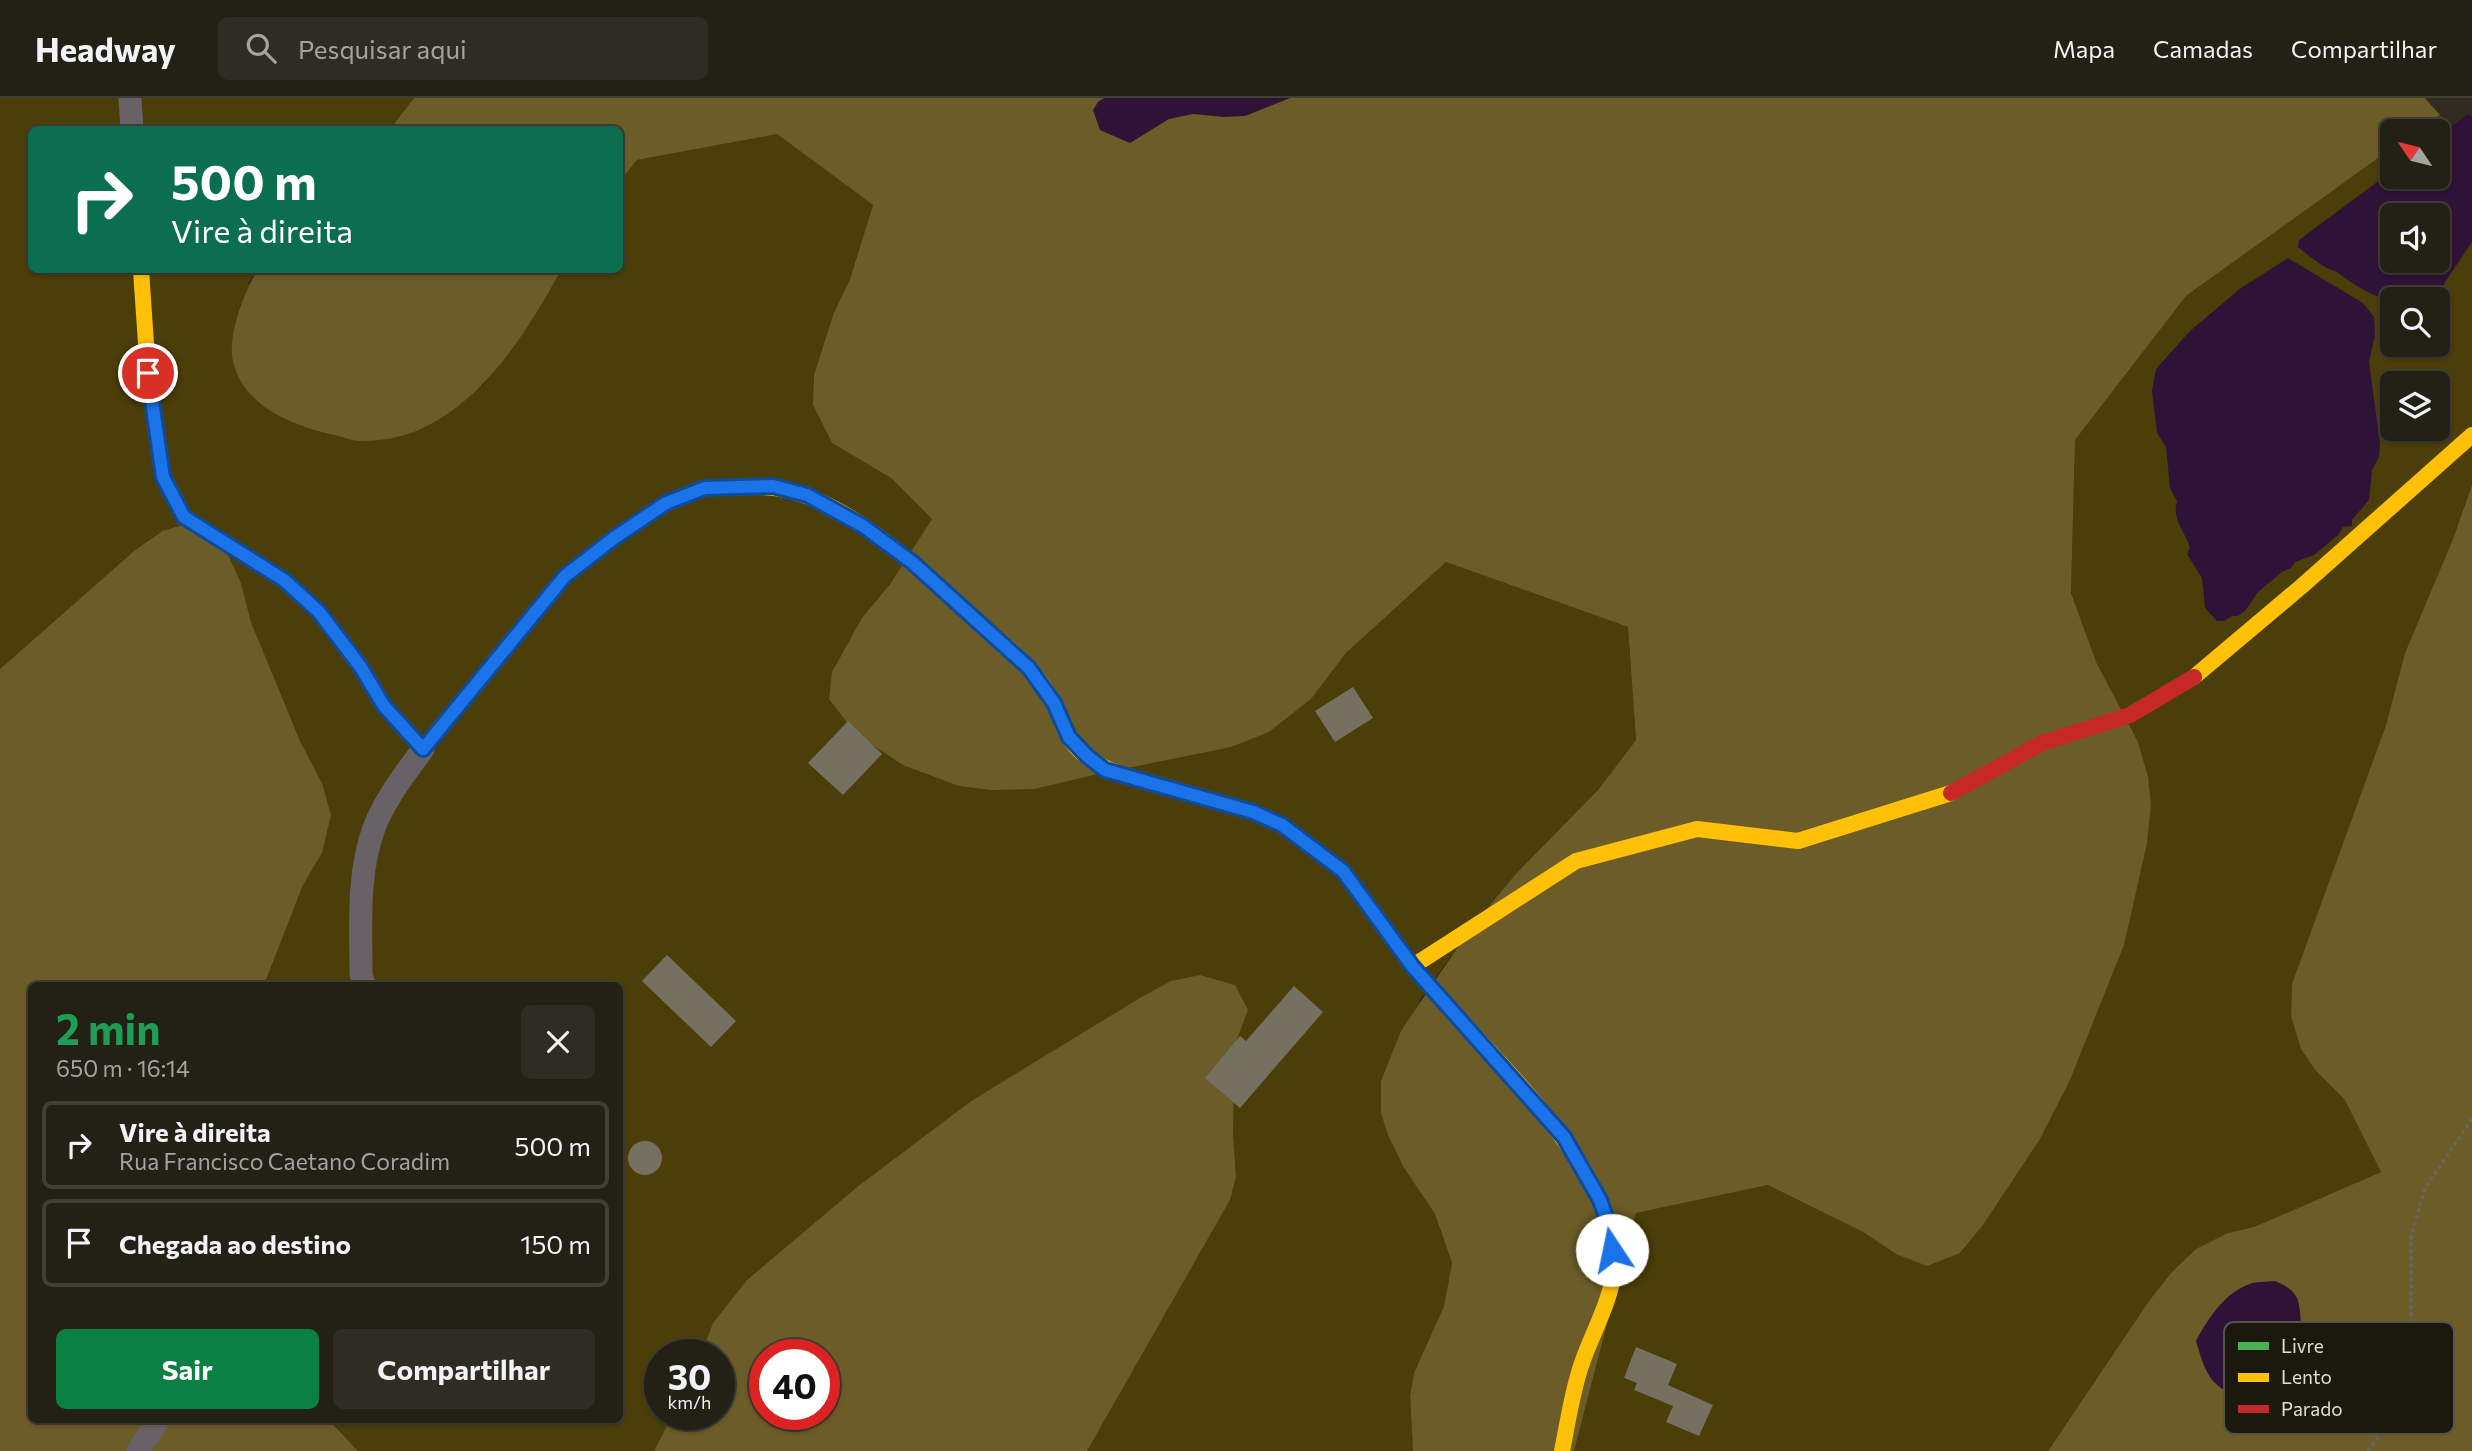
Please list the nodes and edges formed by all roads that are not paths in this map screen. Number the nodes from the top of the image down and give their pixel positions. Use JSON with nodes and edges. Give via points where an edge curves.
{"nodes":[{"id":1,"x":130,"y":98,"type":"edge"},
{"id":2,"x":132,"y":126,"type":"edge"},
{"id":3,"x":141,"y":273,"type":"edge"},
{"id":4,"x":2472,"y":435,"type":"edge"},
{"id":5,"x":423,"y":749,"type":"junction"},
{"id":6,"x":1413,"y":967,"type":"junction"},
{"id":7,"x":363,"y":982,"type":"edge"},
{"id":8,"x":156,"y":1423,"type":"edge"},
{"id":9,"x":138,"y":1451,"type":"edge"},
{"id":10,"x":1562,"y":1451,"type":"edge"}],
"edges":[{"from":1,"to":2,"type":"street"},
{"from":3,"to":5,"type":"street","via":[[148,373],[163,477],[184,517],[284,580],[319,612],[384,706]]},
{"from":4,"to":6,"type":"street","via":[[2187,683],[2130,715],[2042,743],[1945,796],[1798,841],[1698,829],[1576,861]]},
{"from":5,"to":6,"type":"street","via":[[565,576],[614,538],[666,503],[705,488],[773,486],[818,501],[863,526],[913,563],[1029,668],[1054,703],[1069,737],[1105,770],[1253,812],[1282,825],[1343,871]]},
{"from":5,"to":7,"type":"street","via":[[391,793],[364,862]]},
{"from":6,"to":10,"type":"street","via":[[1564,1137],[1600,1200],[1611,1232],[1614,1269],[1602,1315],[1581,1365]]},
{"from":8,"to":9,"type":"street"}]}
